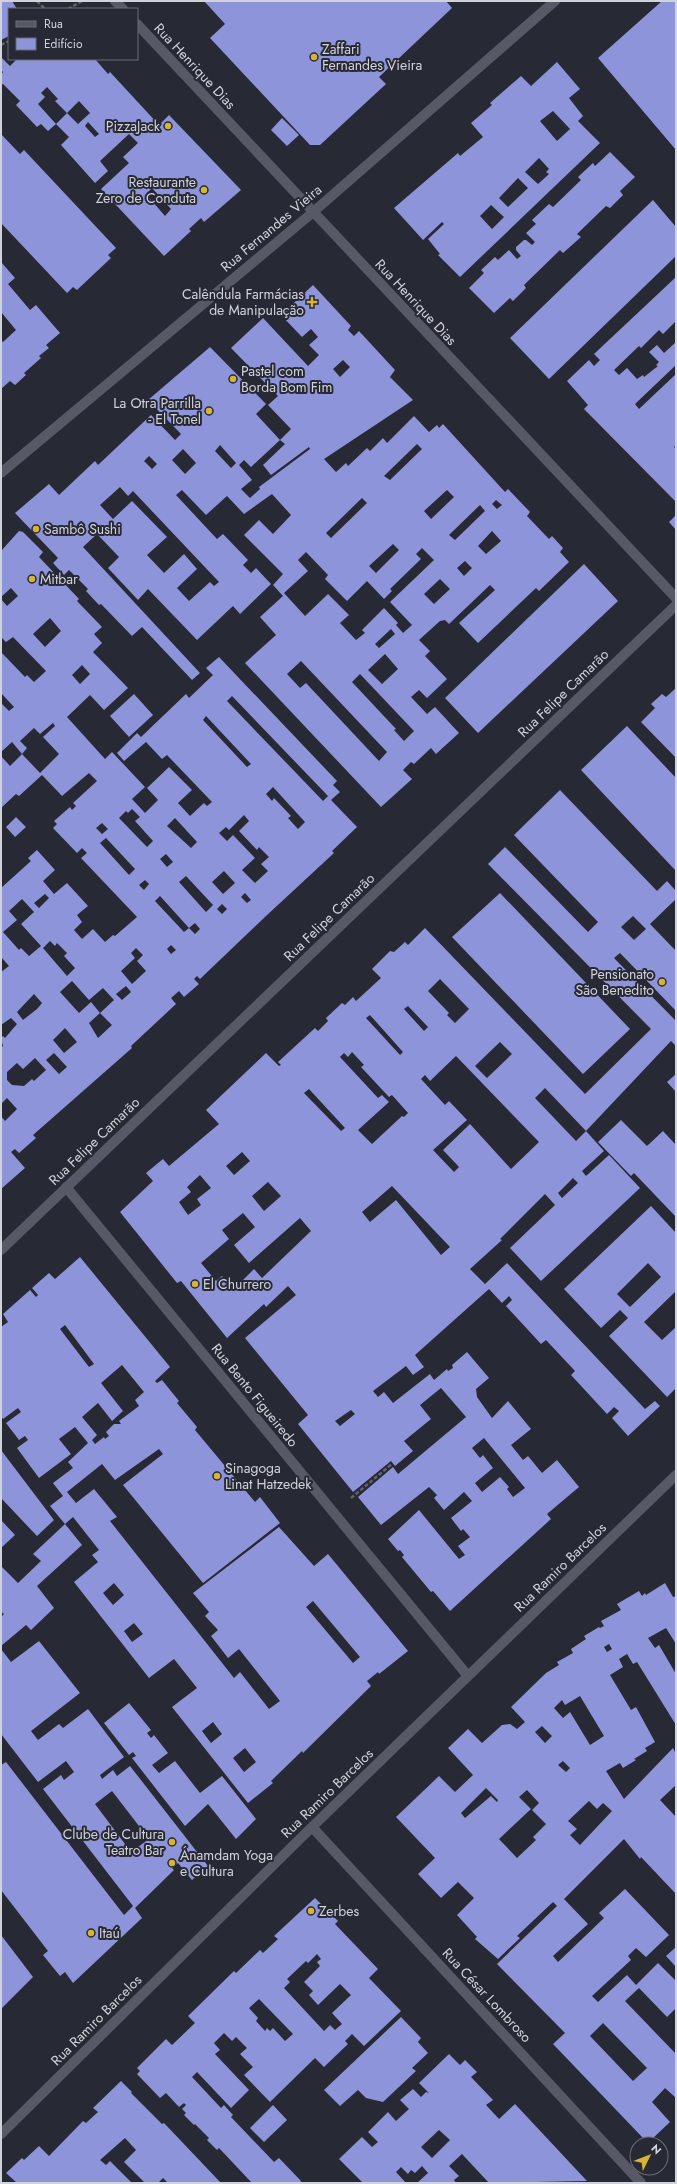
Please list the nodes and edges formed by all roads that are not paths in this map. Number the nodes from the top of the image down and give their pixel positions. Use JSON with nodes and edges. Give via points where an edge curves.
{"nodes":[{"id":1,"x":555,"y":1,"type":"edge"},
{"id":2,"x":138,"y":25,"type":"edge"},
{"id":3,"x":312,"y":213,"type":"junction"},
{"id":4,"x":1,"y":473,"type":"edge"},
{"id":5,"x":676,"y":598,"type":"edge"},
{"id":6,"x":676,"y":605,"type":"edge"},
{"id":7,"x":66,"y":1187,"type":"junction"},
{"id":8,"x":1,"y":1250,"type":"edge"},
{"id":9,"x":676,"y":1475,"type":"edge"},
{"id":10,"x":468,"y":1676,"type":"junction"},
{"id":11,"x":312,"y":1826,"type":"junction"},
{"id":12,"x":1,"y":2134,"type":"edge"},
{"id":13,"x":641,"y":2183,"type":"edge"}],
"edges":[{"from":1,"to":3,"type":"street","name":"Rua Fernandes Vieira"},
{"from":2,"to":3,"type":"street","name":"Rua Henrique Dias"},
{"from":3,"to":4,"type":"street","name":"Rua Fernandes Vieira"},
{"from":3,"to":5,"type":"street","name":"Rua Henrique Dias"},
{"from":6,"to":7,"type":"street","name":"Rua Felipe Camarão"},
{"from":7,"to":8,"type":"street","name":"Rua Felipe Camarão"},
{"from":7,"to":10,"type":"street","name":"Rua Bento Figueiredo"},
{"from":9,"to":10,"type":"street","name":"Rua Ramiro Barcelos"},
{"from":10,"to":11,"type":"street","name":"Rua Ramiro Barcelos"},
{"from":11,"to":12,"type":"street","name":"Rua Ramiro Barcelos"},
{"from":11,"to":13,"type":"street","name":"Rua César Lombroso"}]}
